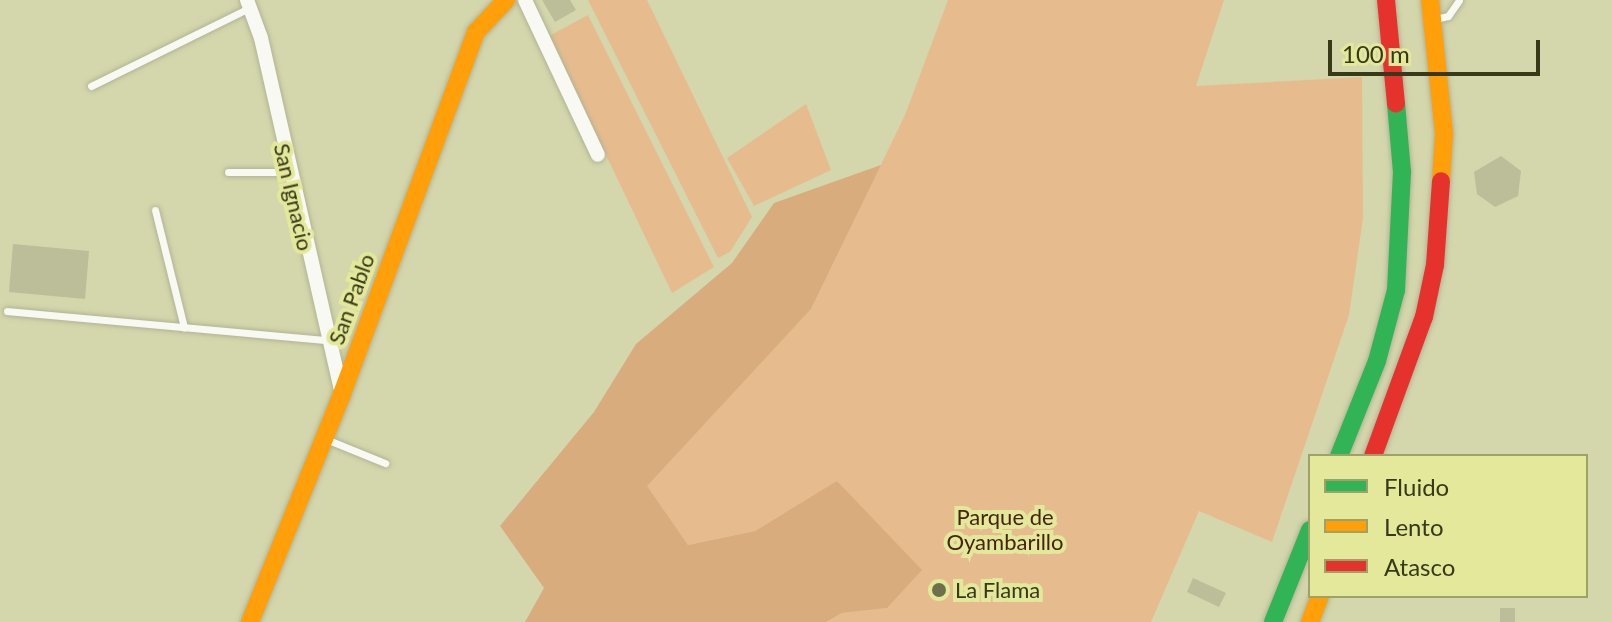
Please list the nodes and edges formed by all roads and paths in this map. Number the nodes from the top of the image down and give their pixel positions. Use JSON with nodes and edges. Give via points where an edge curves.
{"nodes":[{"id":1,"x":506,"y":0,"type":"edge"},
{"id":2,"x":525,"y":0,"type":"edge"},
{"id":3,"x":1386,"y":0,"type":"edge"},
{"id":4,"x":1430,"y":0,"type":"edge"},
{"id":5,"x":1459,"y":0,"type":"edge"},
{"id":6,"x":249,"y":3,"type":"edge"},
{"id":7,"x":1433,"y":19,"type":"junction"},
{"id":8,"x":91,"y":86,"type":"dead end"},
{"id":9,"x":598,"y":155,"type":"dead end"},
{"id":10,"x":228,"y":172,"type":"dead end"},
{"id":11,"x":289,"y":172,"type":"junction"},
{"id":12,"x":155,"y":210,"type":"dead end"},
{"id":13,"x":7,"y":311,"type":"dead end"},
{"id":14,"x":184,"y":327,"type":"junction"},
{"id":15,"x":327,"y":340,"type":"junction"},
{"id":16,"x":342,"y":394,"type":"junction"},
{"id":17,"x":324,"y":438,"type":"junction"},
{"id":18,"x":1340,"y":454,"type":"edge"},
{"id":19,"x":1374,"y":454,"type":"edge"},
{"id":20,"x":385,"y":463,"type":"dead end"},
{"id":21,"x":1308,"y":535,"type":"edge"},
{"id":22,"x":1319,"y":598,"type":"edge"},
{"id":23,"x":250,"y":622,"type":"edge"},
{"id":24,"x":1273,"y":622,"type":"edge"},
{"id":25,"x":1310,"y":622,"type":"edge"}],
"edges":[{"from":1,"to":16,"type":"main road","name":"San Pablo","via":[[476,32]]},
{"from":2,"to":9,"type":"street"},
{"from":3,"to":18,"type":"main road","via":[[1402,172],[1396,290],[1377,361]]},
{"from":4,"to":7,"type":"main road"},
{"from":5,"to":7,"type":"lane","via":[[1448,16]]},
{"from":6,"to":8,"type":"lane"},
{"from":6,"to":11,"type":"street","name":"San Ignacio"},
{"from":7,"to":19,"type":"main road","via":[[1444,134],[1435,265],[1424,317]]},
{"from":10,"to":11,"type":"lane"},
{"from":11,"to":15,"type":"street","name":"San Ignacio"},
{"from":12,"to":14,"type":"lane"},
{"from":13,"to":14,"type":"lane"},
{"from":14,"to":15,"type":"lane"},
{"from":15,"to":16,"type":"street","name":"San Ignacio"},
{"from":16,"to":17,"type":"main road","name":"San Pablo"},
{"from":17,"to":20,"type":"lane"},
{"from":17,"to":23,"type":"main road","name":"San Pablo"},
{"from":21,"to":24,"type":"main road"},
{"from":22,"to":25,"type":"main road"}]}
